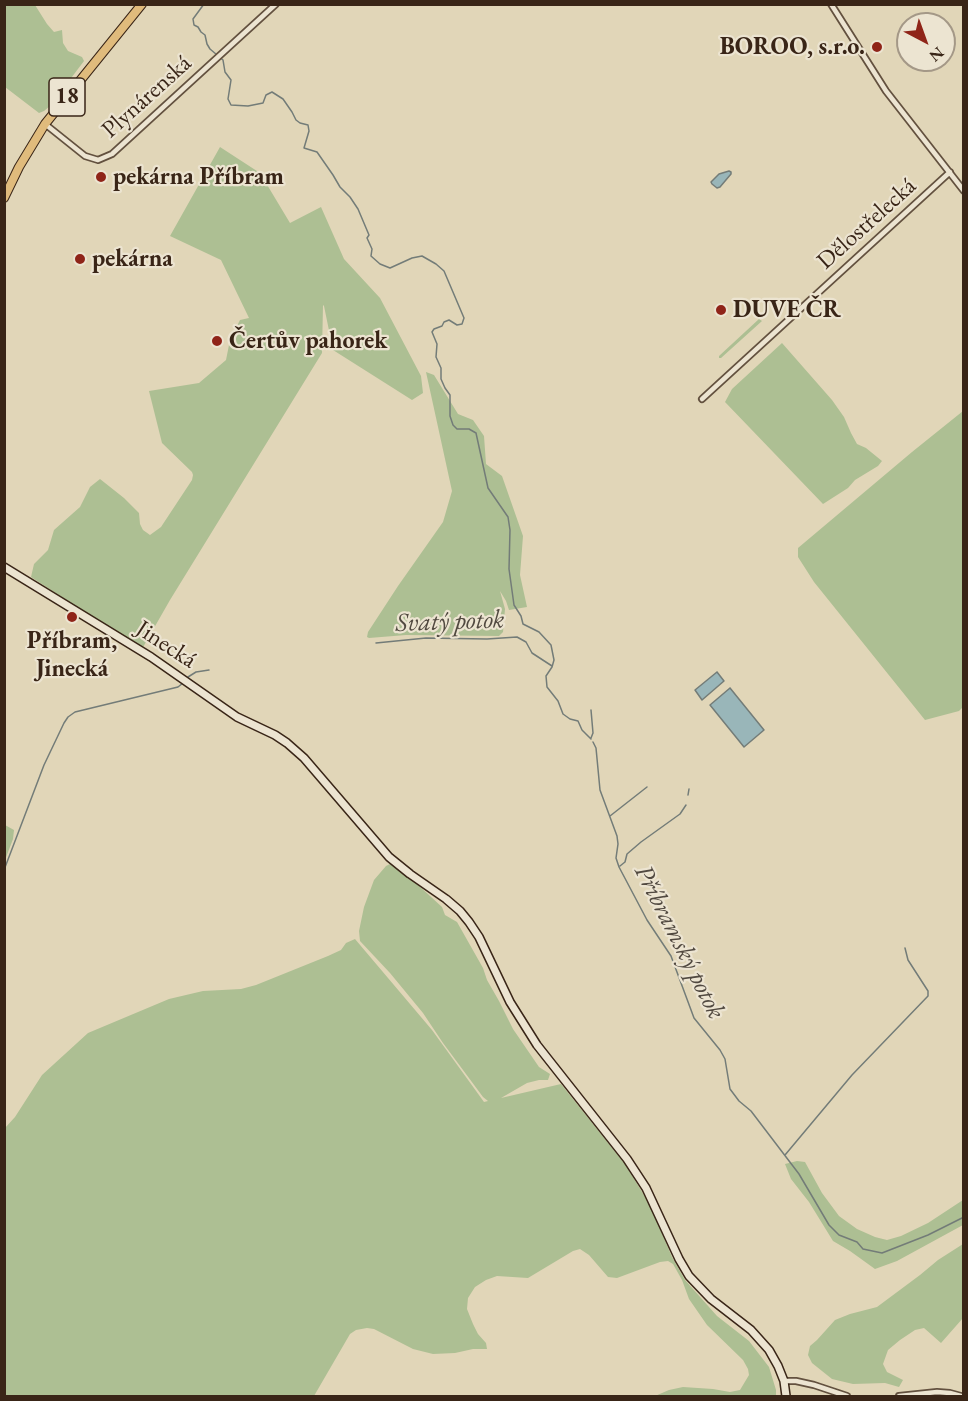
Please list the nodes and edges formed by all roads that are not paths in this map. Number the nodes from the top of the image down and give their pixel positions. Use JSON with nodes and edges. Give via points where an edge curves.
{"nodes":[{"id":1,"x":142,"y":4,"type":"edge"},
{"id":2,"x":276,"y":4,"type":"edge"},
{"id":3,"x":831,"y":4,"type":"edge"},
{"id":4,"x":45,"y":124,"type":"junction"},
{"id":5,"x":950,"y":172,"type":"junction"},
{"id":6,"x":963,"y":191,"type":"edge"},
{"id":7,"x":4,"y":198,"type":"edge"},
{"id":8,"x":702,"y":399,"type":"dead end"},
{"id":9,"x":4,"y":567,"type":"edge"},
{"id":10,"x":784,"y":1381,"type":"junction"},
{"id":11,"x":786,"y":1396,"type":"edge"},
{"id":12,"x":847,"y":1396,"type":"edge"},
{"id":13,"x":899,"y":1396,"type":"edge"},
{"id":14,"x":961,"y":1396,"type":"edge"}],
"edges":[{"from":1,"to":4,"type":"main road","number":"18"},
{"from":2,"to":4,"type":"street","name":"Plynárenská","via":[[112,154],[98,159],[85,156]]},
{"from":3,"to":5,"type":"street","via":[[886,91]]},
{"from":4,"to":7,"type":"main road","number":"18"},
{"from":5,"to":6,"type":"street"},
{"from":5,"to":8,"type":"street","name":"Dělostřelecká"},
{"from":9,"to":10,"type":"main road","name":"Jinecká","via":[[151,657],[229,712],[288,743],[389,857],[470,922],[521,1022],[646,1188],[689,1276],[751,1330],[769,1350]]},
{"from":10,"to":11,"type":"main road","name":"Jinecká"},
{"from":10,"to":12,"type":"street","via":[[814,1385]]},
{"from":13,"to":14,"type":"street","via":[[937,1392]]}]}
